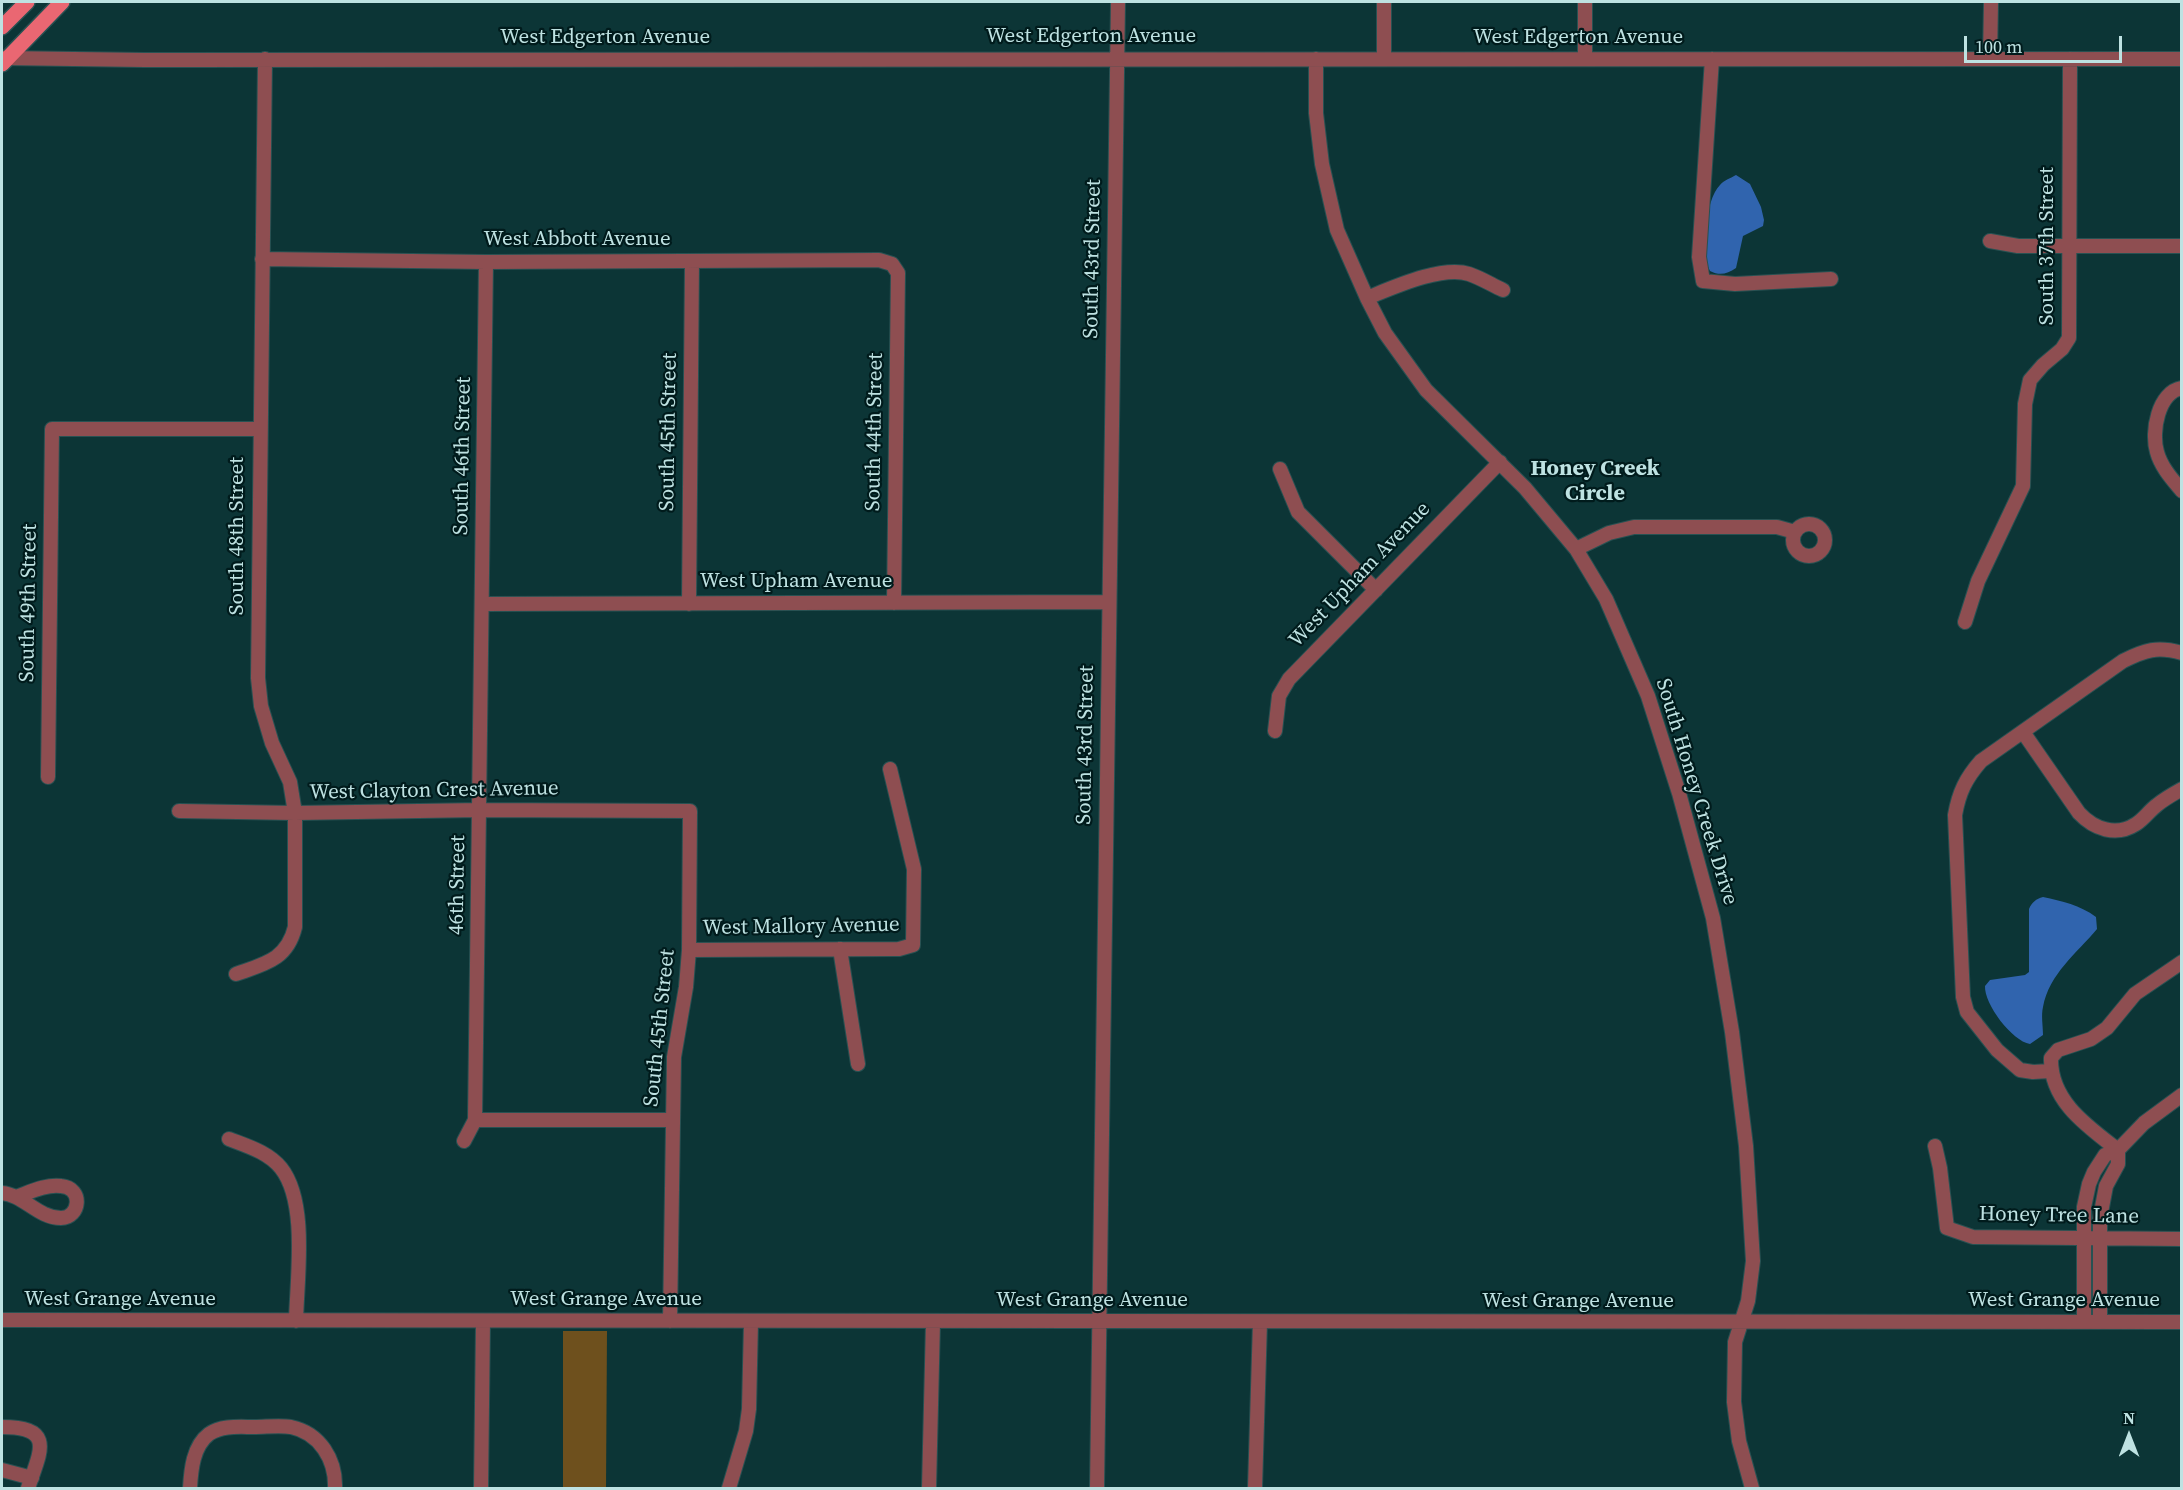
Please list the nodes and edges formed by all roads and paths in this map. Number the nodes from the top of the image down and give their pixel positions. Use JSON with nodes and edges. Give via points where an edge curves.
{"nodes":[{"id":1,"x":27,"y":2,"type":"edge"},
{"id":2,"x":1118,"y":2,"type":"edge"},
{"id":3,"x":1384,"y":2,"type":"edge"},
{"id":4,"x":1586,"y":2,"type":"edge"},
{"id":5,"x":1991,"y":2,"type":"edge"},
{"id":6,"x":52,"y":5,"type":"edge"},
{"id":7,"x":2,"y":27,"type":"edge"},
{"id":8,"x":1117,"y":58,"type":"junction"},
{"id":9,"x":265,"y":59,"type":"junction"},
{"id":10,"x":1316,"y":59,"type":"junction"},
{"id":11,"x":1384,"y":59,"type":"junction"},
{"id":12,"x":1585,"y":59,"type":"junction"},
{"id":13,"x":1712,"y":59,"type":"junction"},
{"id":14,"x":1990,"y":59,"type":"junction"},
{"id":15,"x":2070,"y":59,"type":"junction"},
{"id":16,"x":2181,"y":59,"type":"edge"},
{"id":17,"x":3,"y":60,"type":"edge"},
{"id":18,"x":1990,"y":241,"type":"dead end"},
{"id":19,"x":2181,"y":246,"type":"edge"},
{"id":20,"x":2070,"y":247,"type":"junction"},
{"id":21,"x":262,"y":259,"type":"junction"},
{"id":22,"x":692,"y":261,"type":"junction"},
{"id":23,"x":486,"y":262,"type":"junction"},
{"id":24,"x":892,"y":264,"type":"joint"},
{"id":25,"x":1831,"y":279,"type":"dead end"},
{"id":26,"x":1503,"y":290,"type":"dead end"},
{"id":27,"x":1366,"y":298,"type":"junction"},
{"id":28,"x":2181,"y":388,"type":"edge"},
{"id":29,"x":260,"y":429,"type":"junction"},
{"id":30,"x":1500,"y":462,"type":"junction"},
{"id":31,"x":1280,"y":469,"type":"dead end"},
{"id":32,"x":2181,"y":491,"type":"edge"},
{"id":33,"x":1795,"y":532,"type":"dead end"},
{"id":34,"x":1576,"y":549,"type":"junction"},
{"id":35,"x":1376,"y":590,"type":"junction"},
{"id":36,"x":1109,"y":602,"type":"junction"},
{"id":37,"x":894,"y":603,"type":"junction"},
{"id":38,"x":483,"y":604,"type":"junction"},
{"id":39,"x":689,"y":604,"type":"junction"},
{"id":40,"x":1965,"y":622,"type":"dead end"},
{"id":41,"x":482,"y":651,"type":"joint"},
{"id":42,"x":2181,"y":653,"type":"edge"},
{"id":43,"x":1275,"y":731,"type":"dead end"},
{"id":44,"x":2023,"y":732,"type":"junction"},
{"id":45,"x":890,"y":769,"type":"dead end"},
{"id":46,"x":48,"y":777,"type":"dead end"},
{"id":47,"x":2181,"y":789,"type":"edge"},
{"id":48,"x":179,"y":810,"type":"dead end"},
{"id":49,"x":480,"y":810,"type":"junction"},
{"id":50,"x":690,"y":811,"type":"joint"},
{"id":51,"x":295,"y":813,"type":"junction"},
{"id":52,"x":840,"y":949,"type":"junction"},
{"id":53,"x":689,"y":950,"type":"junction"},
{"id":54,"x":2181,"y":962,"type":"edge"},
{"id":55,"x":236,"y":974,"type":"dead end"},
{"id":56,"x":858,"y":1064,"type":"dead end"},
{"id":57,"x":2050,"y":1071,"type":"junction"},
{"id":58,"x":2181,"y":1095,"type":"edge"},
{"id":59,"x":475,"y":1119,"type":"junction"},
{"id":60,"x":672,"y":1120,"type":"junction"},
{"id":61,"x":229,"y":1139,"type":"dead end"},
{"id":62,"x":464,"y":1141,"type":"dead end"},
{"id":63,"x":1935,"y":1146,"type":"dead end"},
{"id":64,"x":2118,"y":1150,"type":"junction"},
{"id":65,"x":2,"y":1193,"type":"edge"},
{"id":66,"x":16,"y":1197,"type":"dead end"},
{"id":67,"x":2084,"y":1239,"type":"junction"},
{"id":68,"x":2100,"y":1239,"type":"junction"},
{"id":69,"x":2181,"y":1239,"type":"edge"},
{"id":70,"x":2,"y":1320,"type":"edge"},
{"id":71,"x":296,"y":1321,"type":"junction"},
{"id":72,"x":483,"y":1321,"type":"junction"},
{"id":73,"x":670,"y":1321,"type":"junction"},
{"id":74,"x":751,"y":1322,"type":"junction"},
{"id":75,"x":933,"y":1322,"type":"junction"},
{"id":76,"x":1100,"y":1322,"type":"junction"},
{"id":77,"x":1260,"y":1322,"type":"junction"},
{"id":78,"x":2084,"y":1322,"type":"junction"},
{"id":79,"x":2100,"y":1322,"type":"junction"},
{"id":80,"x":2181,"y":1322,"type":"edge"},
{"id":81,"x":1741,"y":1323,"type":"junction"},
{"id":82,"x":2,"y":1427,"type":"edge"},
{"id":83,"x":2,"y":1470,"type":"edge"},
{"id":84,"x":30,"y":1483,"type":"edge"},
{"id":85,"x":190,"y":1488,"type":"edge"},
{"id":86,"x":335,"y":1488,"type":"edge"},
{"id":87,"x":481,"y":1488,"type":"edge"},
{"id":88,"x":729,"y":1488,"type":"edge"},
{"id":89,"x":929,"y":1488,"type":"edge"},
{"id":90,"x":1097,"y":1488,"type":"edge"},
{"id":91,"x":1255,"y":1488,"type":"edge"},
{"id":92,"x":1752,"y":1488,"type":"edge"}],
"edges":[{"from":1,"to":7,"type":"main road"},
{"from":2,"to":8,"type":"street","name":"South 43rd Street"},
{"from":3,"to":11,"type":"street"},
{"from":4,"to":12,"type":"street"},
{"from":5,"to":14,"type":"street"},
{"from":6,"to":17,"type":"main road"},
{"from":8,"to":9,"type":"street","name":"West Edgerton Avenue"},
{"from":8,"to":10,"type":"street","name":"West Edgerton Avenue"},
{"from":8,"to":36,"type":"street","name":"South 43rd Street"},
{"from":9,"to":17,"type":"street","name":"West Edgerton Avenue"},
{"from":9,"to":21,"type":"street","name":"South 48th Street"},
{"from":10,"to":11,"type":"street","name":"West Edgerton Avenue"},
{"from":10,"to":27,"type":"street","name":"South Honey Creek Drive","via":[[1316,113],[1322,164],[1337,230]]},
{"from":11,"to":12,"type":"street","name":"West Edgerton Avenue"},
{"from":12,"to":13,"type":"street","name":"West Edgerton Avenue"},
{"from":13,"to":14,"type":"street","name":"West Edgerton Avenue"},
{"from":13,"to":25,"type":"street","via":[[1699,257],[1703,281],[1735,284]]},
{"from":14,"to":15,"type":"street","name":"West Edgerton Avenue"},
{"from":15,"to":16,"type":"street","name":"West Edgerton Avenue"},
{"from":15,"to":20,"type":"street","name":"South 37th Street"},
{"from":18,"to":20,"type":"street"},
{"from":19,"to":20,"type":"street"},
{"from":20,"to":40,"type":"street","name":"South 37th Street","via":[[2068,338],[2030,380],[2025,404],[2023,486],[1978,581]]},
{"from":21,"to":23,"type":"street","name":"West Abbott Avenue"},
{"from":21,"to":29,"type":"street","name":"South 48th Street"},
{"from":22,"to":23,"type":"street","name":"West Abbott Avenue"},
{"from":22,"to":24,"type":"street","name":"West Abbott Avenue","via":[[879,260]]},
{"from":22,"to":39,"type":"street","name":"South 45th Street"},
{"from":23,"to":38,"type":"street","name":"South 46th Street"},
{"from":24,"to":37,"type":"street","name":"South 44th Street","via":[[898,273]]},
{"from":26,"to":27,"type":"street","via":[[1467,273],[1438,274]]},
{"from":27,"to":30,"type":"street","name":"South Honey Creek Drive","via":[[1385,333],[1426,390]]},
{"from":28,"to":32,"type":"street","via":[[2167,397],[2158,416],[2156,433],[2156,450]]},
{"from":29,"to":46,"type":"street","name":"South 49th Street","via":[[52,429]]},
{"from":29,"to":51,"type":"street","name":"South 48th Street","via":[[258,678],[261,706],[290,783]]},
{"from":30,"to":34,"type":"street","name":"South Honey Creek Drive"},
{"from":30,"to":35,"type":"street","name":"West Upham Avenue"},
{"from":31,"to":35,"type":"street","via":[[1298,512]]},
{"from":33,"to":34,"type":"street","via":[[1777,527],[1634,527],[1609,533]]},
{"from":34,"to":81,"type":"street","name":"South Honey Creek Drive","via":[[1606,599],[1648,696],[1713,918],[1746,1146],[1753,1262]]},
{"from":35,"to":43,"type":"street","name":"West Upham Avenue","via":[[1288,679],[1279,696]]},
{"from":36,"to":37,"type":"street","name":"West Upham Avenue"},
{"from":36,"to":76,"type":"street","name":"South 43rd Street"},
{"from":37,"to":39,"type":"street","name":"West Upham Avenue"},
{"from":38,"to":39,"type":"street","name":"West Upham Avenue"},
{"from":38,"to":41,"type":"street","name":"South 46th Street"},
{"from":41,"to":49,"type":"street","name":"46th Street"},
{"from":42,"to":44,"type":"street","via":[[2144,650]]},
{"from":44,"to":47,"type":"street","via":[[2079,813],[2105,830],[2120,831],[2134,825]]},
{"from":44,"to":57,"type":"street","via":[[1981,761],[1966,778],[1958,796],[1955,815],[1963,997],[1966,1012],[1997,1050],[2020,1070]]},
{"from":45,"to":52,"type":"street","name":"West Mallory Avenue","via":[[914,869],[913,945],[899,949]]},
{"from":48,"to":51,"type":"street","name":"West Clayton Crest Avenue"},
{"from":49,"to":50,"type":"street","name":"West Clayton Crest Avenue"},
{"from":49,"to":51,"type":"street","name":"West Clayton Crest Avenue"},
{"from":49,"to":59,"type":"street","name":"46th Street"},
{"from":50,"to":53,"type":"street","name":"South 45th Street"},
{"from":51,"to":55,"type":"street","name":"South 48th Street","via":[[292,941],[274,960]]},
{"from":52,"to":53,"type":"street","name":"West Mallory Avenue"},
{"from":52,"to":56,"type":"street"},
{"from":53,"to":60,"type":"street","name":"South 45th Street","via":[[674,1057]]},
{"from":54,"to":57,"type":"street","via":[[2135,994],[2107,1028],[2091,1039],[2058,1050],[2051,1058]]},
{"from":57,"to":64,"type":"street","via":[[2068,1106]]},
{"from":58,"to":64,"type":"street","via":[[2144,1123]]},
{"from":59,"to":60,"type":"street"},
{"from":59,"to":62,"type":"street"},
{"from":60,"to":73,"type":"street","name":"South 45th Street"},
{"from":61,"to":71,"type":"street","via":[[264,1153],[281,1168],[297,1204]]},
{"from":63,"to":67,"type":"street","name":"Honey Tree Lane","via":[[1947,1228],[1973,1238]]},
{"from":64,"to":67,"type":"street","via":[[2105,1155],[2089,1184]]},
{"from":64,"to":68,"type":"street","via":[[2118,1164],[2102,1201]]},
{"from":65,"to":66,"type":"street"},
{"from":67,"to":68,"type":"street","name":"Honey Tree Lane"},
{"from":67,"to":78,"type":"street"},
{"from":68,"to":69,"type":"street","name":"Honey Tree Lane"},
{"from":68,"to":79,"type":"street"},
{"from":70,"to":71,"type":"street","name":"West Grange Avenue"},
{"from":71,"to":72,"type":"street","name":"West Grange Avenue"},
{"from":72,"to":73,"type":"street","name":"West Grange Avenue"},
{"from":72,"to":87,"type":"street"},
{"from":73,"to":74,"type":"street","name":"West Grange Avenue"},
{"from":74,"to":75,"type":"street","name":"West Grange Avenue"},
{"from":74,"to":88,"type":"street","via":[[749,1409]]},
{"from":75,"to":76,"type":"street","name":"West Grange Avenue"},
{"from":75,"to":89,"type":"street"},
{"from":76,"to":77,"type":"street","name":"West Grange Avenue"},
{"from":76,"to":90,"type":"street","name":"South 43rd Street"},
{"from":77,"to":81,"type":"street","name":"West Grange Avenue"},
{"from":77,"to":91,"type":"street"},
{"from":78,"to":79,"type":"street","name":"West Grange Avenue"},
{"from":78,"to":81,"type":"street","name":"West Grange Avenue"},
{"from":79,"to":80,"type":"street","name":"West Grange Avenue"},
{"from":81,"to":92,"type":"street","name":"South Honey Creek Drive","via":[[1735,1342],[1734,1401],[1739,1441]]},
{"from":82,"to":84,"type":"street","via":[[20,1427],[39,1439],[41,1448]]},
{"from":83,"to":84,"type":"street"},
{"from":85,"to":86,"type":"street","via":[[191,1466],[209,1434],[225,1427],[290,1427],[320,1441],[330,1459]]}]}
